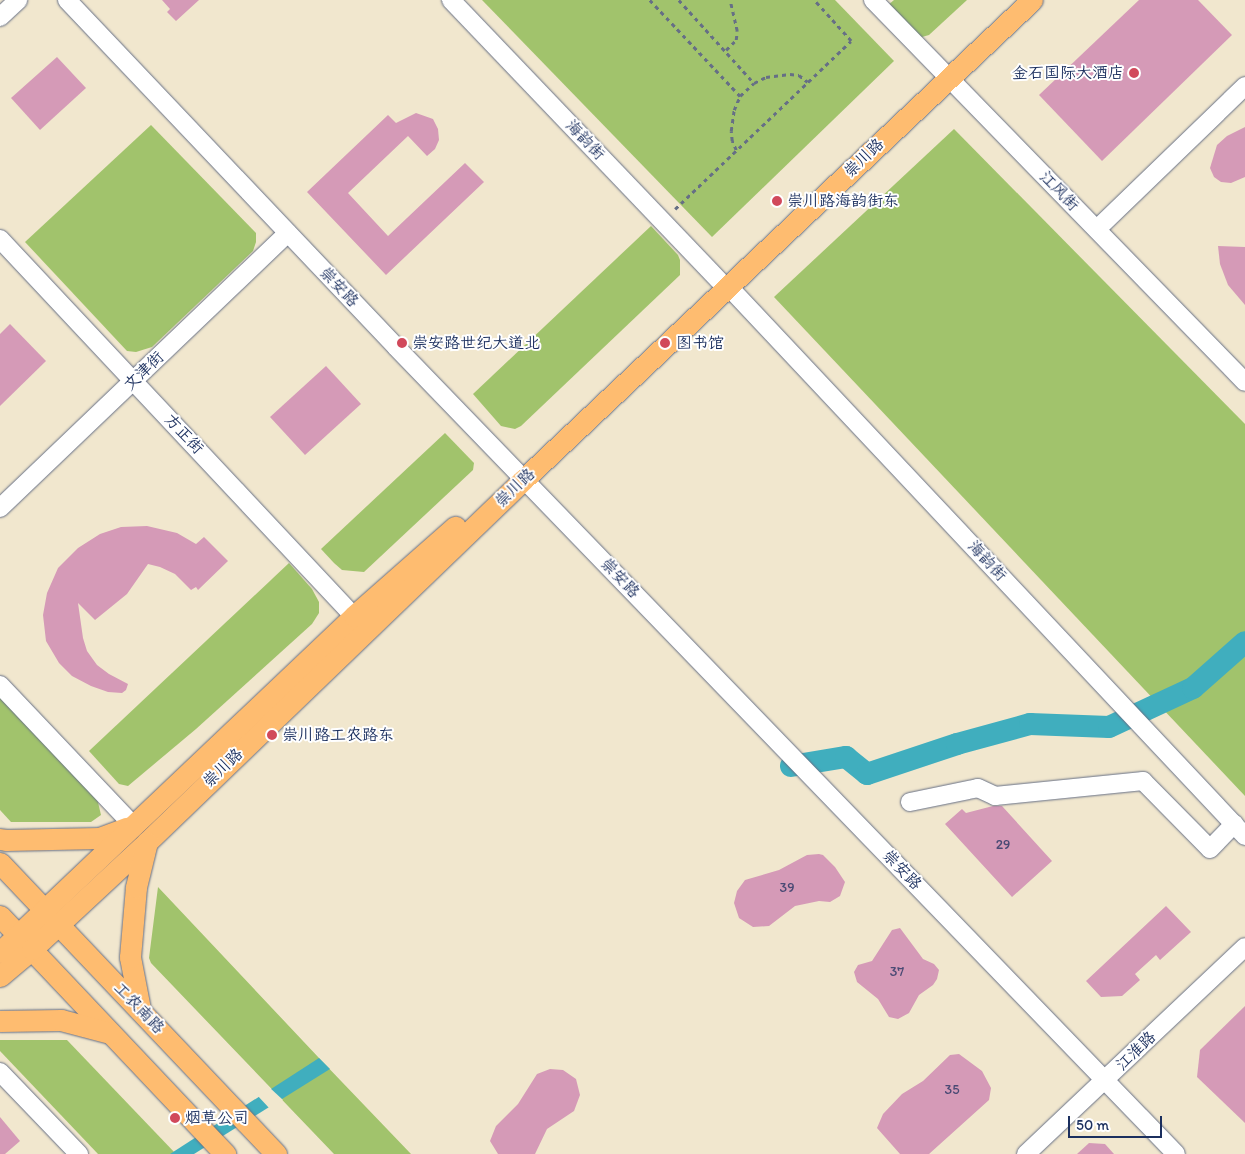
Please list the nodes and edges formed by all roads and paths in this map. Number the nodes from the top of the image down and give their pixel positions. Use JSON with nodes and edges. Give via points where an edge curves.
{"nodes":[{"id":1,"x":18,"y":0,"type":"edge"},
{"id":2,"x":67,"y":0,"type":"edge"},
{"id":3,"x":451,"y":0,"type":"edge"},
{"id":4,"x":650,"y":0,"type":"edge"},
{"id":5,"x":679,"y":0,"type":"edge"},
{"id":6,"x":730,"y":0,"type":"edge"},
{"id":7,"x":814,"y":0,"type":"edge"},
{"id":8,"x":873,"y":0,"type":"edge"},
{"id":9,"x":1011,"y":0,"type":"edge"},
{"id":10,"x":1032,"y":0,"type":"edge"},
{"id":11,"x":0,"y":17,"type":"edge"},
{"id":12,"x":726,"y":50,"type":"junction"},
{"id":13,"x":944,"y":72,"type":"junction"},
{"id":14,"x":754,"y":82,"type":"junction"},
{"id":15,"x":808,"y":82,"type":"junction"},
{"id":16,"x":1245,"y":86,"type":"edge"},
{"id":17,"x":740,"y":96,"type":"junction"},
{"id":18,"x":736,"y":150,"type":"junction"},
{"id":19,"x":675,"y":209,"type":"dead end"},
{"id":20,"x":1097,"y":229,"type":"junction"},
{"id":21,"x":288,"y":234,"type":"junction"},
{"id":22,"x":0,"y":239,"type":"edge"},
{"id":23,"x":723,"y":283,"type":"junction"},
{"id":24,"x":134,"y":380,"type":"junction"},
{"id":25,"x":1245,"y":382,"type":"edge"},
{"id":26,"x":521,"y":474,"type":"junction"},
{"id":27,"x":0,"y":508,"type":"edge"},
{"id":28,"x":360,"y":623,"type":"junction"},
{"id":29,"x":0,"y":686,"type":"edge"},
{"id":30,"x":910,"y":802,"type":"dead end"},
{"id":31,"x":1240,"y":830,"type":"edge"},
{"id":32,"x":141,"y":834,"type":"junction"},
{"id":33,"x":0,"y":839,"type":"edge"},
{"id":34,"x":0,"y":863,"type":"edge"},
{"id":35,"x":0,"y":916,"type":"edge"},
{"id":36,"x":52,"y":918,"type":"junction"},
{"id":37,"x":26,"y":942,"type":"junction"},
{"id":38,"x":1245,"y":947,"type":"edge"},
{"id":39,"x":0,"y":952,"type":"edge"},
{"id":40,"x":0,"y":976,"type":"edge"},
{"id":41,"x":140,"y":1009,"type":"junction"},
{"id":42,"x":0,"y":1021,"type":"edge"},
{"id":43,"x":110,"y":1033,"type":"junction"},
{"id":44,"x":0,"y":1072,"type":"edge"},
{"id":45,"x":1105,"y":1080,"type":"junction"},
{"id":46,"x":224,"y":1152,"type":"edge"},
{"id":47,"x":79,"y":1154,"type":"edge"},
{"id":48,"x":276,"y":1154,"type":"edge"},
{"id":49,"x":1026,"y":1154,"type":"edge"},
{"id":50,"x":1176,"y":1154,"type":"edge"}],
"edges":[{"from":1,"to":11,"type":"street"},
{"from":2,"to":21,"type":"street","name":"崇安路"},
{"from":3,"to":23,"type":"street","name":"海韵街"},
{"from":4,"to":17,"type":"path"},
{"from":5,"to":12,"type":"path"},
{"from":6,"to":12,"type":"path","via":[[737,31],[736,40]]},
{"from":7,"to":15,"type":"path","via":[[851,40]]},
{"from":8,"to":13,"type":"street","name":"江风街"},
{"from":9,"to":13,"type":"main road","name":"崇川路"},
{"from":10,"to":13,"type":"main road","name":"崇川路"},
{"from":12,"to":14,"type":"path"},
{"from":13,"to":20,"type":"street","name":"江风街"},
{"from":13,"to":23,"type":"main road","name":"崇川路"},
{"from":14,"to":15,"type":"path","via":[[790,74],[799,75]]},
{"from":14,"to":17,"type":"path"},
{"from":15,"to":18,"type":"path"},
{"from":16,"to":20,"type":"street"},
{"from":17,"to":18,"type":"path","via":[[731,132]]},
{"from":18,"to":19,"type":"path"},
{"from":20,"to":25,"type":"street","name":"江风街"},
{"from":21,"to":24,"type":"street","name":"文津街"},
{"from":21,"to":26,"type":"street","name":"崇安路"},
{"from":22,"to":24,"type":"street","name":"方正街"},
{"from":23,"to":26,"type":"main road","name":"崇川路"},
{"from":23,"to":31,"type":"street","name":"海韵街"},
{"from":24,"to":27,"type":"street","name":"文津街"},
{"from":24,"to":28,"type":"street","name":"方正街"},
{"from":26,"to":28,"type":"main road","name":"崇川路"},
{"from":26,"to":45,"type":"street","name":"崇安路"},
{"from":28,"to":32,"type":"main road","name":"崇川路"},
{"from":29,"to":32,"type":"street"},
{"from":30,"to":31,"type":"street","via":[[978,788],[995,796],[1144,781],[1210,849]]},
{"from":32,"to":33,"type":"main road","via":[[99,838]]},
{"from":32,"to":36,"type":"main road","name":"崇川路"},
{"from":32,"to":41,"type":"main road","via":[[130,957]]},
{"from":34,"to":36,"type":"main road","name":"工农南路"},
{"from":35,"to":37,"type":"main road"},
{"from":36,"to":37,"type":"main road","name":"崇川路"},
{"from":36,"to":41,"type":"main road","name":"工农南路"},
{"from":37,"to":39,"type":"main road","name":"崇川路"},
{"from":37,"to":40,"type":"main road","name":"崇川路"},
{"from":37,"to":43,"type":"main road"},
{"from":38,"to":45,"type":"street","name":"江淮路"},
{"from":41,"to":48,"type":"main road","name":"工农南路"},
{"from":42,"to":43,"type":"main road","via":[[61,1020]]},
{"from":43,"to":46,"type":"main road"},
{"from":44,"to":47,"type":"street"},
{"from":45,"to":49,"type":"street","name":"江淮路"},
{"from":45,"to":50,"type":"street","name":"崇安路"}]}
